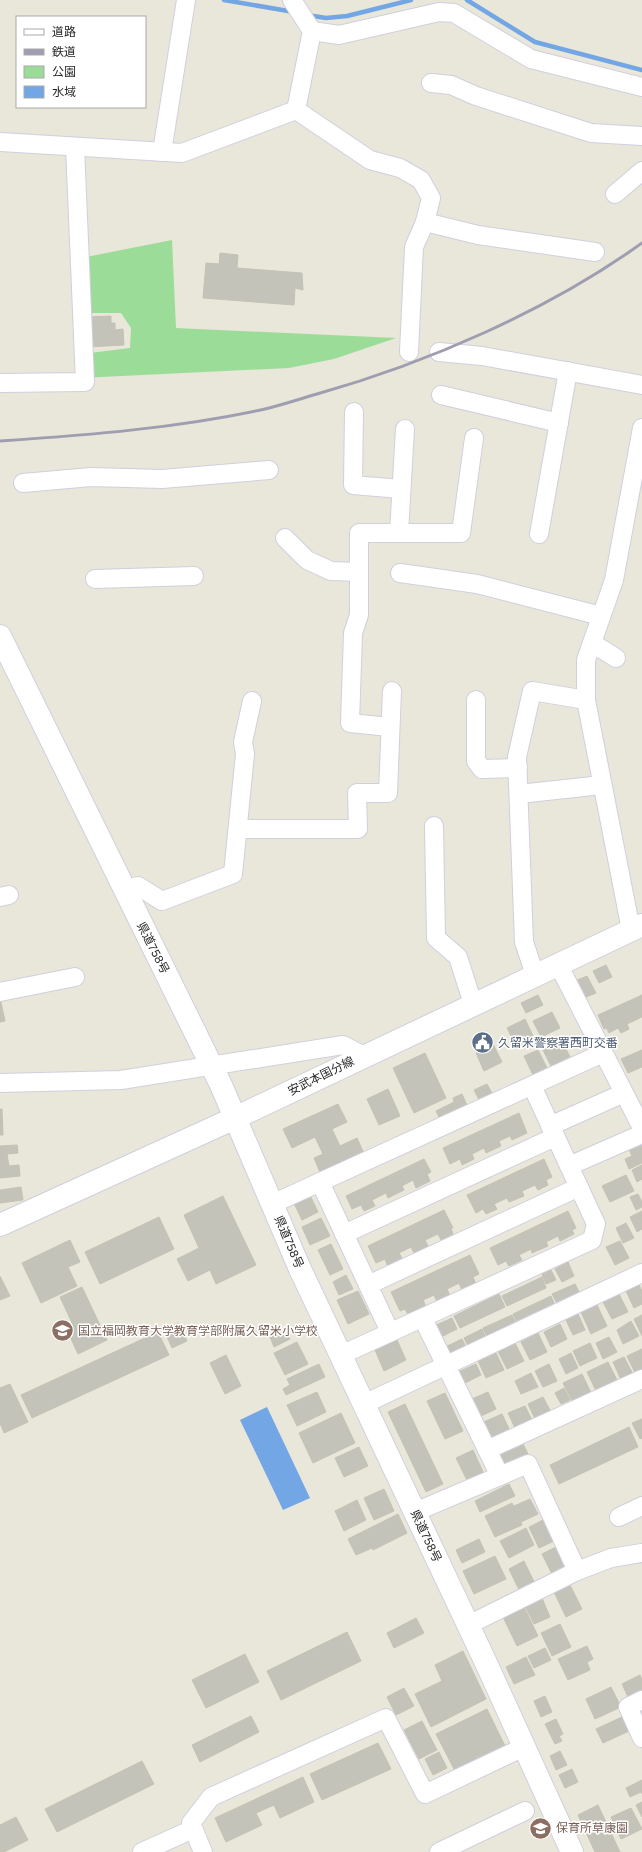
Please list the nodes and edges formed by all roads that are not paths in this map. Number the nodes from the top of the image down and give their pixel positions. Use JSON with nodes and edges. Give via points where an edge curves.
{"nodes":[{"id":1,"x":186,"y":0,"type":"edge"},
{"id":2,"x":292,"y":0,"type":"edge"},
{"id":3,"x":312,"y":31,"type":"junction"},
{"id":4,"x":431,"y":83,"type":"dead end"},
{"id":5,"x":642,"y":88,"type":"edge"},
{"id":6,"x":296,"y":110,"type":"junction"},
{"id":7,"x":642,"y":136,"type":"edge"},
{"id":8,"x":0,"y":142,"type":"edge"},
{"id":9,"x":75,"y":147,"type":"junction"},
{"id":10,"x":162,"y":152,"type":"junction"},
{"id":11,"x":642,"y":171,"type":"edge"},
{"id":12,"x":615,"y":194,"type":"dead end"},
{"id":13,"x":425,"y":222,"type":"junction"},
{"id":14,"x":595,"y":252,"type":"dead end"},
{"id":15,"x":409,"y":352,"type":"dead end"},
{"id":16,"x":439,"y":352,"type":"dead end"},
{"id":17,"x":568,"y":371,"type":"junction"},
{"id":18,"x":0,"y":383,"type":"edge"},
{"id":19,"x":642,"y":385,"type":"edge"},
{"id":20,"x":441,"y":395,"type":"dead end"},
{"id":21,"x":354,"y":412,"type":"dead end"},
{"id":22,"x":559,"y":423,"type":"junction"},
{"id":23,"x":642,"y":428,"type":"edge"},
{"id":24,"x":405,"y":429,"type":"dead end"},
{"id":25,"x":474,"y":438,"type":"dead end"},
{"id":26,"x":269,"y":470,"type":"dead end"},
{"id":27,"x":23,"y":483,"type":"dead end"},
{"id":28,"x":401,"y":488,"type":"junction"},
{"id":29,"x":398,"y":533,"type":"junction"},
{"id":30,"x":539,"y":534,"type":"dead end"},
{"id":31,"x":285,"y":538,"type":"dead end"},
{"id":32,"x":359,"y":572,"type":"junction"},
{"id":33,"x":400,"y":574,"type":"dead end"},
{"id":34,"x":194,"y":576,"type":"dead end"},
{"id":35,"x":95,"y":580,"type":"dead end"},
{"id":36,"x":602,"y":616,"type":"junction"},
{"id":37,"x":1,"y":638,"type":"edge"},
{"id":38,"x":592,"y":643,"type":"junction"},
{"id":39,"x":616,"y":658,"type":"dead end"},
{"id":40,"x":392,"y":691,"type":"dead end"},
{"id":41,"x":476,"y":700,"type":"dead end"},
{"id":42,"x":586,"y":700,"type":"junction"},
{"id":43,"x":252,"y":701,"type":"dead end"},
{"id":44,"x":390,"y":727,"type":"junction"},
{"id":45,"x":518,"y":768,"type":"junction"},
{"id":46,"x":602,"y":785,"type":"junction"},
{"id":47,"x":519,"y":794,"type":"junction"},
{"id":48,"x":434,"y":826,"type":"dead end"},
{"id":49,"x":238,"y":829,"type":"junction"},
{"id":50,"x":124,"y":890,"type":"junction"},
{"id":51,"x":637,"y":927,"type":"edge"},
{"id":52,"x":558,"y":964,"type":"junction"},
{"id":53,"x":534,"y":975,"type":"junction"},
{"id":54,"x":74,"y":977,"type":"dead end"},
{"id":55,"x":0,"y":992,"type":"edge"},
{"id":56,"x":473,"y":1004,"type":"junction"},
{"id":57,"x":604,"y":1053,"type":"junction"},
{"id":58,"x":364,"y":1056,"type":"junction"},
{"id":59,"x":211,"y":1065,"type":"junction"},
{"id":60,"x":0,"y":1083,"type":"edge"},
{"id":61,"x":532,"y":1086,"type":"junction"},
{"id":62,"x":624,"y":1093,"type":"junction"},
{"id":63,"x":235,"y":1118,"type":"junction"},
{"id":64,"x":642,"y":1128,"type":"edge"},
{"id":65,"x":553,"y":1132,"type":"junction"},
{"id":66,"x":642,"y":1134,"type":"edge"},
{"id":67,"x":569,"y":1166,"type":"junction"},
{"id":68,"x":320,"y":1182,"type":"junction"},
{"id":69,"x":578,"y":1187,"type":"junction"},
{"id":70,"x":272,"y":1204,"type":"junction"},
{"id":71,"x":0,"y":1226,"type":"edge"},
{"id":72,"x":344,"y":1234,"type":"junction"},
{"id":73,"x":642,"y":1273,"type":"edge"},
{"id":74,"x":368,"y":1285,"type":"junction"},
{"id":75,"x":427,"y":1327,"type":"dead end"},
{"id":76,"x":390,"y":1332,"type":"junction"},
{"id":77,"x":341,"y":1355,"type":"junction"},
{"id":78,"x":446,"y":1366,"type":"junction"},
{"id":79,"x":642,"y":1379,"type":"edge"},
{"id":80,"x":364,"y":1404,"type":"junction"},
{"id":81,"x":487,"y":1450,"type":"junction"},
{"id":82,"x":500,"y":1476,"type":"junction"},
{"id":83,"x":642,"y":1506,"type":"edge"},
{"id":84,"x":415,"y":1512,"type":"junction"},
{"id":85,"x":619,"y":1517,"type":"dead end"},
{"id":86,"x":642,"y":1553,"type":"edge"},
{"id":87,"x":577,"y":1571,"type":"junction"},
{"id":88,"x":468,"y":1625,"type":"junction"},
{"id":89,"x":642,"y":1700,"type":"edge"},
{"id":90,"x":642,"y":1737,"type":"edge"},
{"id":91,"x":524,"y":1747,"type":"junction"},
{"id":92,"x":525,"y":1811,"type":"dead end"},
{"id":93,"x":193,"y":1829,"type":"junction"},
{"id":94,"x":142,"y":1852,"type":"edge"},
{"id":95,"x":203,"y":1852,"type":"edge"},
{"id":96,"x":439,"y":1852,"type":"edge"},
{"id":97,"x":572,"y":1852,"type":"edge"}],
"edges":[{"from":1,"to":10,"type":"street"},
{"from":2,"to":3,"type":"street"},
{"from":3,"to":5,"type":"street","via":[[339,35],[439,12],[454,13],[531,59]]},
{"from":3,"to":6,"type":"street"},
{"from":4,"to":7,"type":"street","via":[[451,85],[476,96],[591,133]]},
{"from":6,"to":10,"type":"street","via":[[182,153]]},
{"from":6,"to":13,"type":"street","via":[[370,160],[400,168],[421,180],[431,198]]},
{"from":8,"to":9,"type":"street"},
{"from":9,"to":10,"type":"street"},
{"from":9,"to":18,"type":"street","via":[[85,382]]},
{"from":11,"to":12,"type":"street"},
{"from":13,"to":14,"type":"street","via":[[478,235]]},
{"from":13,"to":15,"type":"street","via":[[414,248]]},
{"from":16,"to":17,"type":"street","via":[[482,356]]},
{"from":17,"to":19,"type":"street"},
{"from":17,"to":22,"type":"street"},
{"from":20,"to":22,"type":"street"},
{"from":21,"to":28,"type":"street","via":[[353,485]]},
{"from":22,"to":30,"type":"street"},
{"from":23,"to":36,"type":"street","via":[[614,580]]},
{"from":24,"to":28,"type":"street"},
{"from":25,"to":29,"type":"street","via":[[461,533]]},
{"from":26,"to":27,"type":"street","via":[[162,479],[91,477]]},
{"from":28,"to":29,"type":"street"},
{"from":29,"to":32,"type":"street","via":[[359,533]]},
{"from":31,"to":32,"type":"street","via":[[307,560],[330,571]]},
{"from":32,"to":44,"type":"street","via":[[359,615],[353,633],[350,723]]},
{"from":33,"to":36,"type":"street","via":[[477,584]]},
{"from":34,"to":35,"type":"street"},
{"from":36,"to":38,"type":"street"},
{"from":37,"to":50,"type":"main road","name":"県道758号"},
{"from":38,"to":39,"type":"street"},
{"from":38,"to":42,"type":"street","via":[[586,660]]},
{"from":40,"to":44,"type":"street"},
{"from":41,"to":45,"type":"street","via":[[476,761],[482,769]]},
{"from":42,"to":45,"type":"street","via":[[532,691],[517,757]]},
{"from":42,"to":46,"type":"street"},
{"from":43,"to":49,"type":"street","via":[[243,742],[245,754]]},
{"from":44,"to":49,"type":"street","via":[[388,793],[357,792],[358,829]]},
{"from":45,"to":47,"type":"street"},
{"from":46,"to":47,"type":"street"},
{"from":46,"to":51,"type":"street"},
{"from":47,"to":53,"type":"street","via":[[524,942]]},
{"from":48,"to":56,"type":"street","via":[[436,938],[458,956]]},
{"from":49,"to":50,"type":"street","via":[[233,874],[162,901],[138,886]]},
{"from":50,"to":59,"type":"main road","name":"県道758号"},
{"from":51,"to":52,"type":"main road","name":"安武本国分線"},
{"from":52,"to":53,"type":"main road","name":"安武本国分線"},
{"from":52,"to":57,"type":"street"},
{"from":53,"to":56,"type":"main road","name":"安武本国分線"},
{"from":54,"to":55,"type":"street"},
{"from":56,"to":58,"type":"main road","name":"安武本国分線"},
{"from":57,"to":61,"type":"street"},
{"from":57,"to":62,"type":"street"},
{"from":58,"to":59,"type":"street","via":[[343,1045]]},
{"from":58,"to":63,"type":"main road","name":"安武本国分線"},
{"from":59,"to":60,"type":"street","via":[[121,1080]]},
{"from":59,"to":63,"type":"main road","name":"県道758号"},
{"from":61,"to":65,"type":"street"},
{"from":61,"to":68,"type":"street"},
{"from":62,"to":64,"type":"street"},
{"from":62,"to":65,"type":"street"},
{"from":63,"to":70,"type":"main road","name":"県道758号"},
{"from":63,"to":71,"type":"main road","name":"安武本国分線"},
{"from":65,"to":67,"type":"street"},
{"from":65,"to":72,"type":"street"},
{"from":66,"to":67,"type":"street"},
{"from":67,"to":69,"type":"street"},
{"from":68,"to":70,"type":"street"},
{"from":68,"to":72,"type":"street"},
{"from":69,"to":74,"type":"street"},
{"from":69,"to":76,"type":"street","via":[[596,1224],[592,1240]]},
{"from":70,"to":77,"type":"main road","name":"県道758号"},
{"from":72,"to":74,"type":"street"},
{"from":73,"to":78,"type":"street"},
{"from":74,"to":76,"type":"street"},
{"from":75,"to":78,"type":"street"},
{"from":76,"to":77,"type":"street"},
{"from":77,"to":80,"type":"main road","name":"県道758号"},
{"from":78,"to":80,"type":"street"},
{"from":78,"to":81,"type":"street"},
{"from":79,"to":81,"type":"street"},
{"from":80,"to":84,"type":"main road","name":"県道758号"},
{"from":81,"to":82,"type":"street"},
{"from":82,"to":84,"type":"street"},
{"from":82,"to":87,"type":"street","via":[[528,1464]]},
{"from":83,"to":85,"type":"street"},
{"from":84,"to":88,"type":"main road","name":"県道758号"},
{"from":86,"to":87,"type":"street","via":[[611,1558]]},
{"from":87,"to":88,"type":"street"},
{"from":88,"to":91,"type":"main road","name":"県道758号"},
{"from":89,"to":90,"type":"street","via":[[628,1707]]},
{"from":91,"to":93,"type":"street","via":[[425,1794],[386,1718],[211,1797],[190,1822]]},
{"from":91,"to":97,"type":"main road","name":"県道758号"},
{"from":92,"to":96,"type":"street"},
{"from":93,"to":94,"type":"street"},
{"from":93,"to":95,"type":"street"}]}
